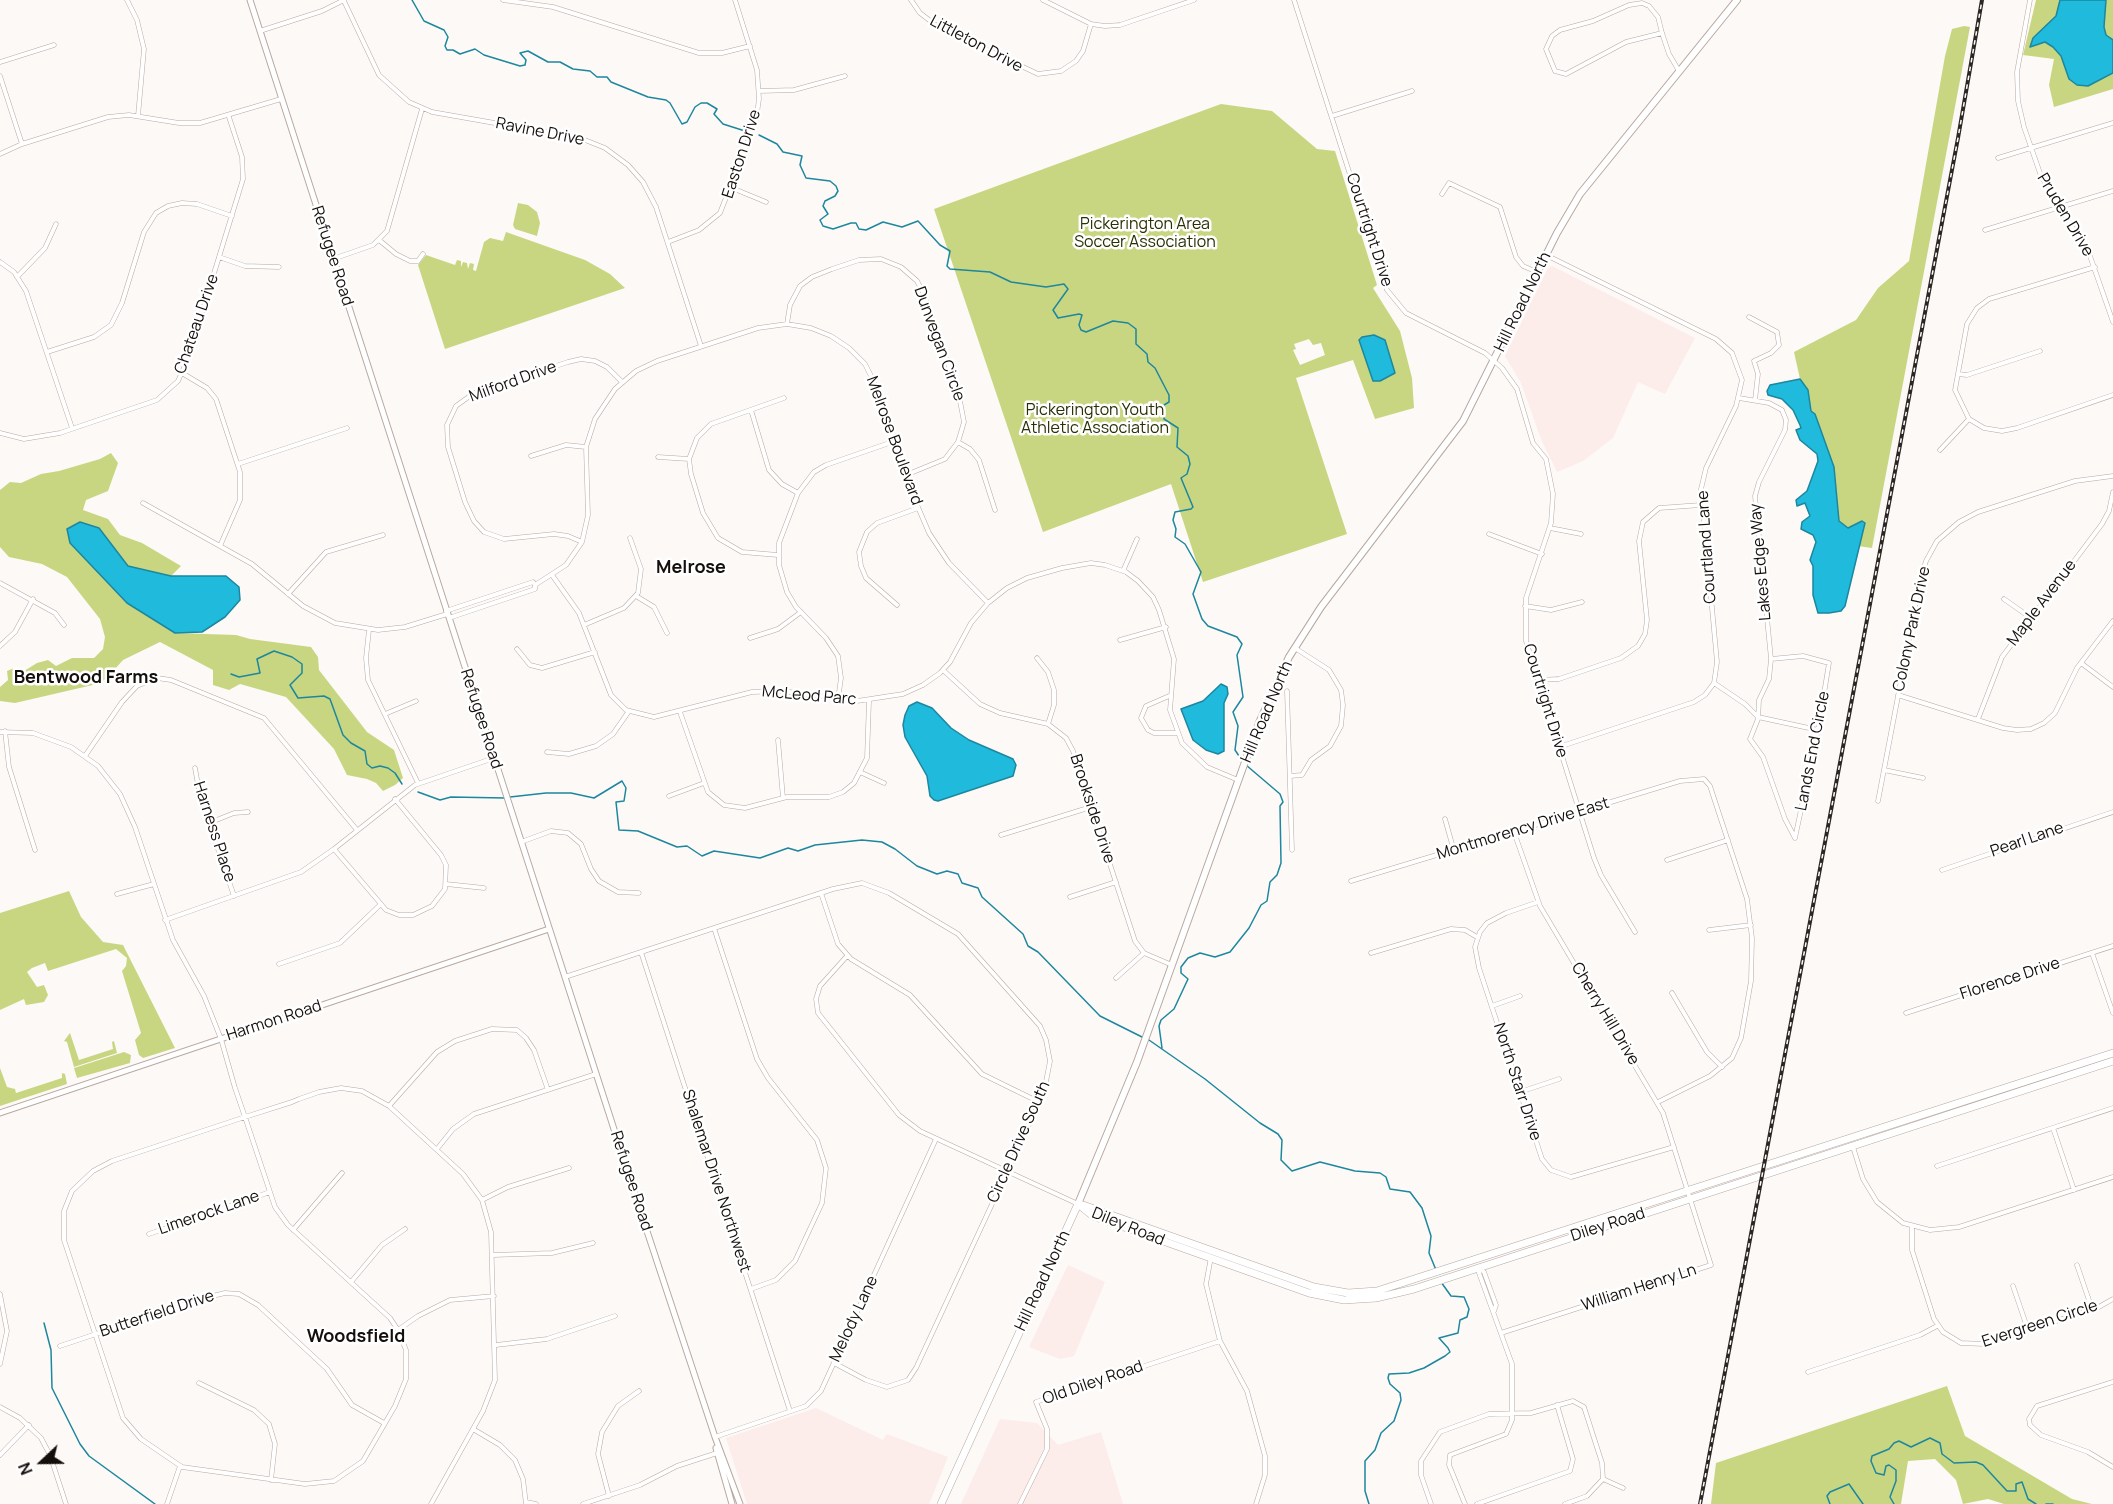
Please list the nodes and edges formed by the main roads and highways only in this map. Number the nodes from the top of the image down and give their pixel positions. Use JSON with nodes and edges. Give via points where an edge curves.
{"nodes":[{"id":1,"x":250,"y":0,"type":"edge"},
{"id":2,"x":1737,"y":0,"type":"edge"},
{"id":3,"x":549,"y":929,"type":"junction"},
{"id":4,"x":2113,"y":1053,"type":"edge"},
{"id":5,"x":2113,"y":1061,"type":"edge"},
{"id":6,"x":0,"y":1113,"type":"edge"},
{"id":7,"x":1851,"y":1141,"type":"junction"},
{"id":8,"x":1078,"y":1204,"type":"junction"},
{"id":9,"x":719,"y":1453,"type":"junction"},
{"id":10,"x":732,"y":1504,"type":"edge"},
{"id":11,"x":740,"y":1504,"type":"edge"},
{"id":12,"x":940,"y":1504,"type":"edge"}],
"edges":[{"from":1,"to":3,"type":"main road","name":"Refugee Road"},
{"from":2,"to":8,"type":"main road","name":"Hill Road North","via":[[1580,194],[1459,427],[1294,648],[1270,696],[1141,1052]]},
{"from":3,"to":6,"type":"main road","name":"Harmon Road"},
{"from":3,"to":9,"type":"main road","name":"Refugee Road"},
{"from":4,"to":7,"type":"highway","name":"Diley Road"},
{"from":5,"to":7,"type":"highway","name":"Diley Road"},
{"from":7,"to":8,"type":"highway","name":"Diley Road","via":[[1479,1265],[1382,1290],[1335,1291],[1307,1285]]},
{"from":8,"to":12,"type":"highway","name":"Hill Road North"},
{"from":9,"to":10,"type":"main road","name":"Refugee Road"},
{"from":9,"to":11,"type":"main road","name":"Refugee Road"}]}
